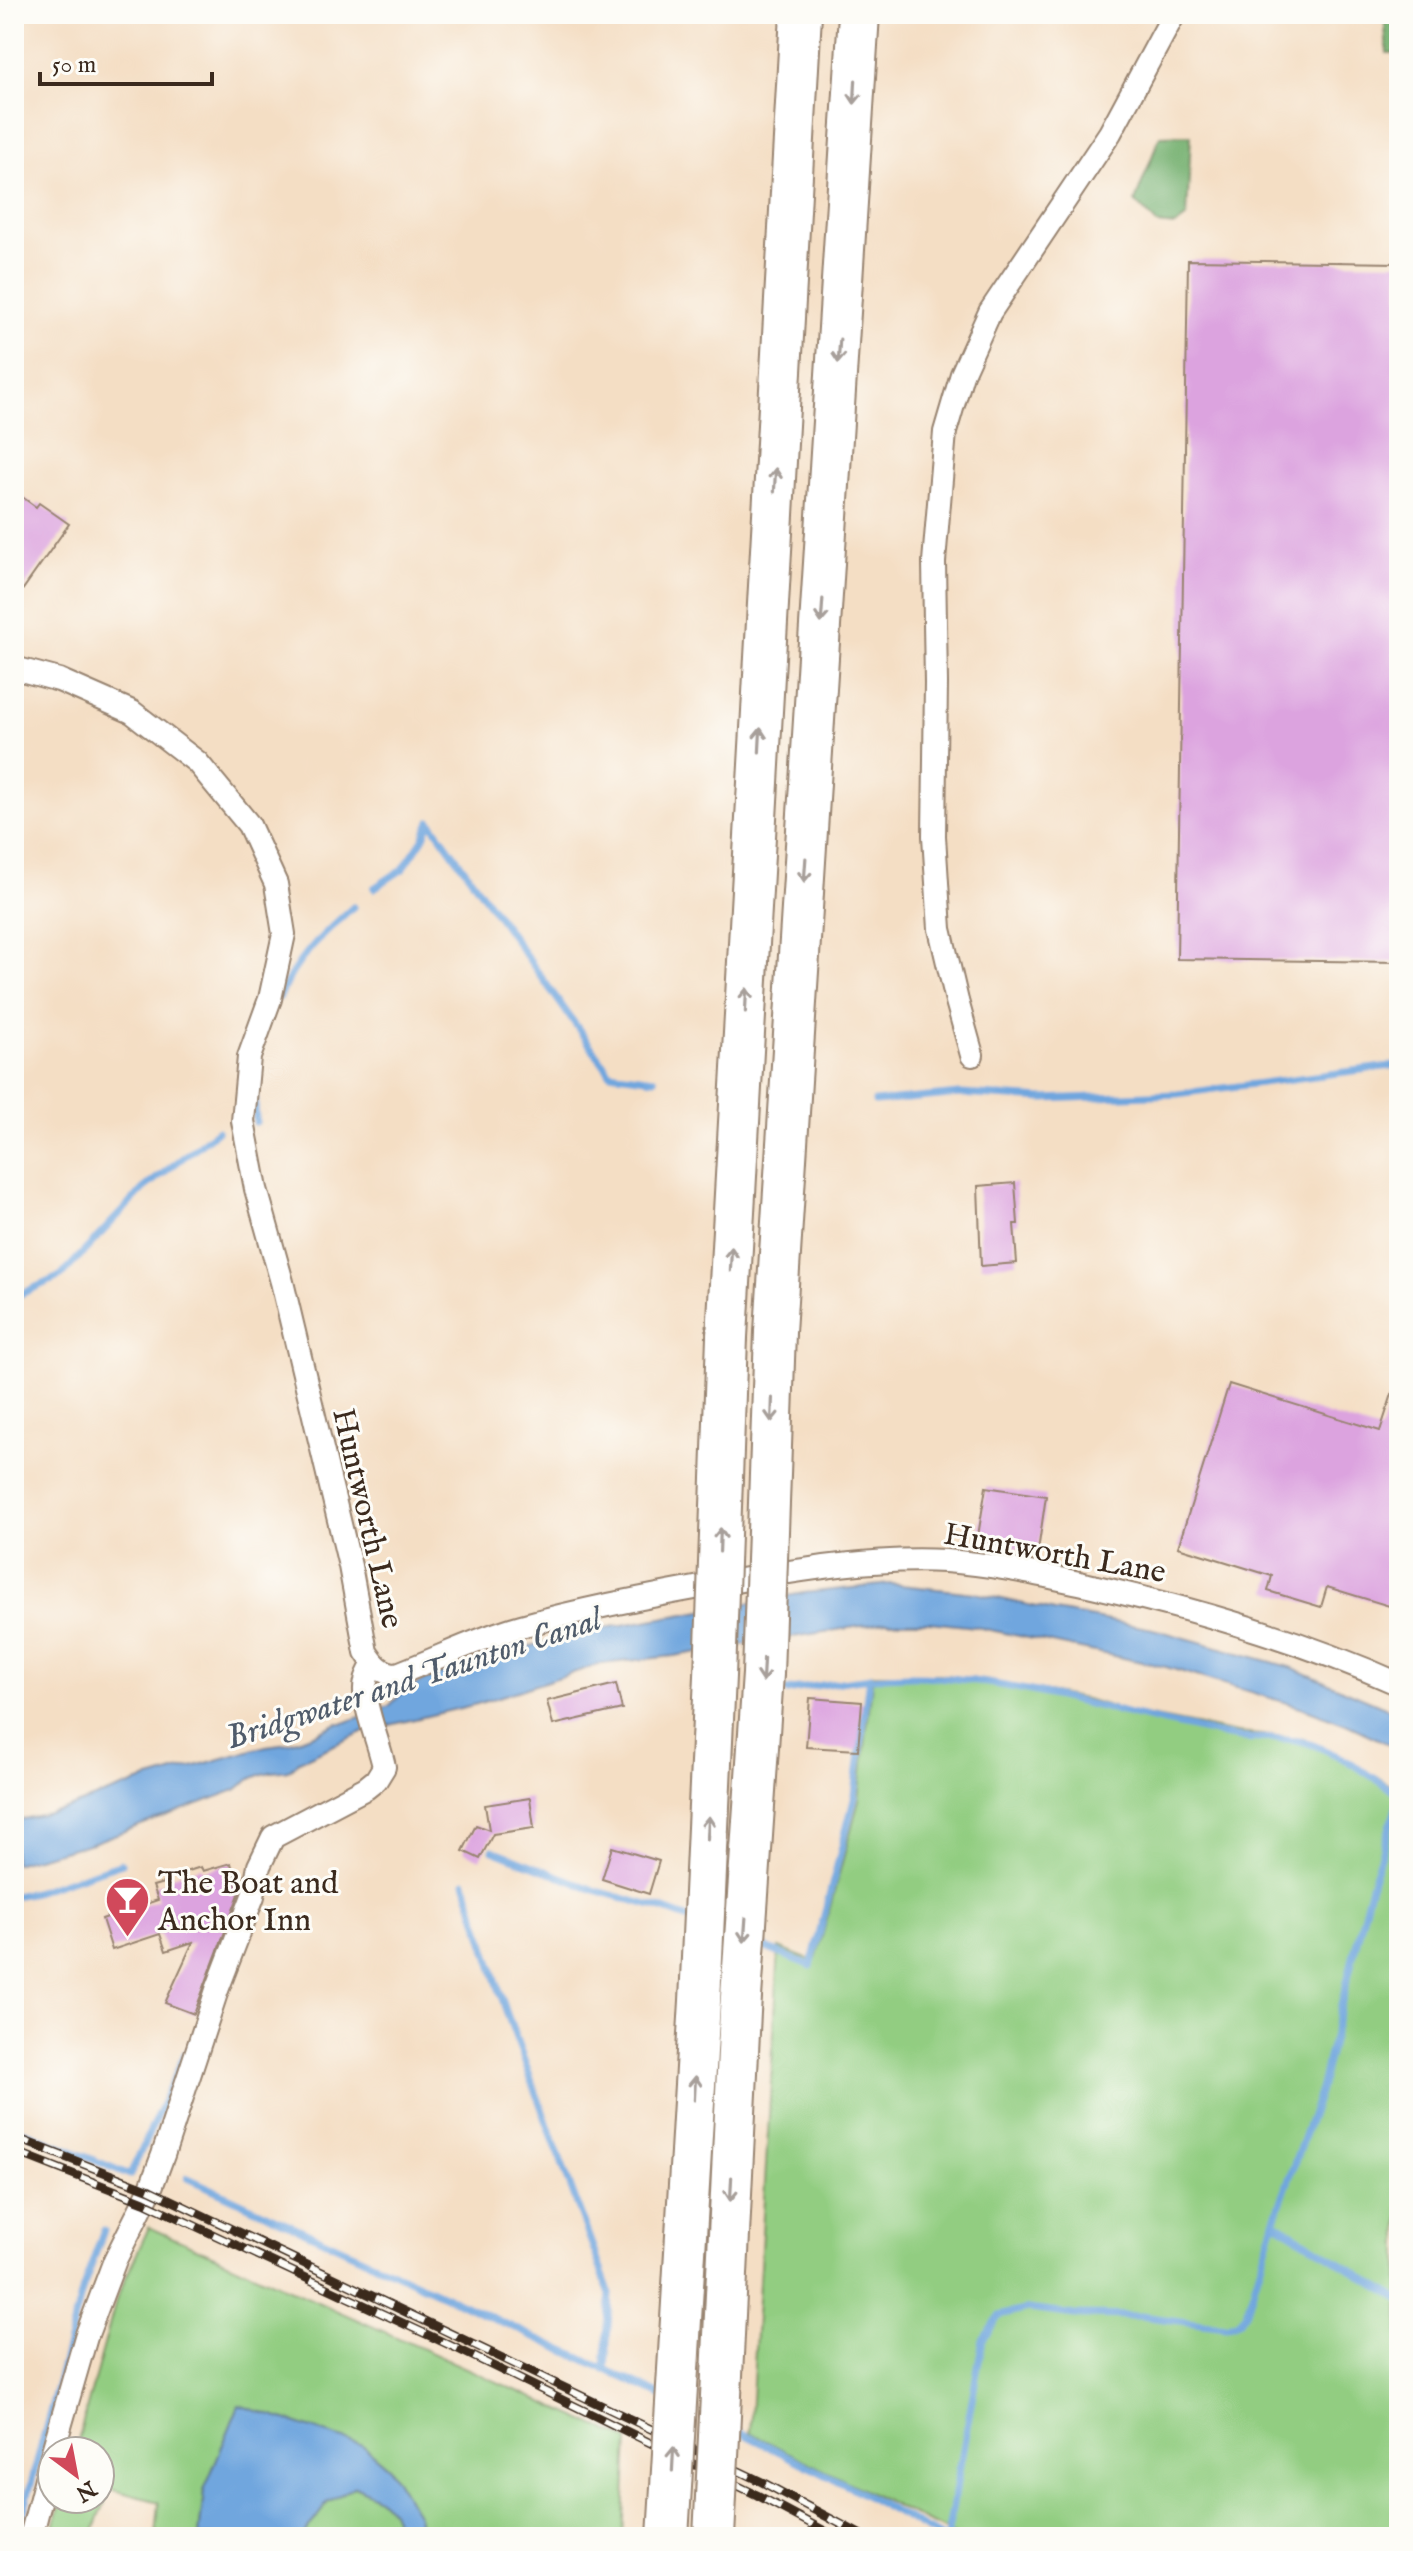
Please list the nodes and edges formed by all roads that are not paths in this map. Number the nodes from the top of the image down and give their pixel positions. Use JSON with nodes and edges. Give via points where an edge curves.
{"nodes":[{"id":1,"x":801,"y":14,"type":"edge"},
{"id":2,"x":859,"y":14,"type":"edge"},
{"id":3,"x":1174,"y":14,"type":"edge"},
{"id":4,"x":14,"y":668,"type":"edge"},
{"id":5,"x":972,"y":1055,"type":"dead end"},
{"id":6,"x":374,"y":1664,"type":"junction"},
{"id":7,"x":1399,"y":1684,"type":"edge"},
{"id":8,"x":57,"y":2435,"type":"edge"},
{"id":9,"x":36,"y":2515,"type":"edge"},
{"id":10,"x":31,"y":2537,"type":"edge"},
{"id":11,"x":668,"y":2537,"type":"edge"},
{"id":12,"x":714,"y":2537,"type":"edge"}],
"edges":[{"from":11,"to":1,"type":"highway","one_way":true,"bridge":true,"via":[[700,2001],[727,1337]]},
{"from":2,"to":12,"type":"highway","one_way":true,"bridge":true,"via":[[775,1332],[763,1674]]},
{"from":3,"to":5,"type":"street","via":[[1110,133],[990,312],[962,374],[945,432],[934,562],[934,836],[940,929]]},
{"from":4,"to":6,"type":"street","name":"Huntworth Lane","via":[[59,680],[132,712],[197,762],[249,825],[276,884],[284,934],[270,999],[249,1057],[243,1121],[366,1652]]},
{"from":6,"to":7,"type":"street","name":"Huntworth Lane","via":[[397,1674],[520,1626],[676,1591],[827,1565],[943,1561],[1022,1572],[1195,1610],[1309,1647]]},
{"from":6,"to":8,"type":"street","via":[[364,1698],[384,1767],[376,1780],[273,1837],[150,2190],[115,2260],[86,2337]]},
{"from":9,"to":10,"type":"street"}]}
